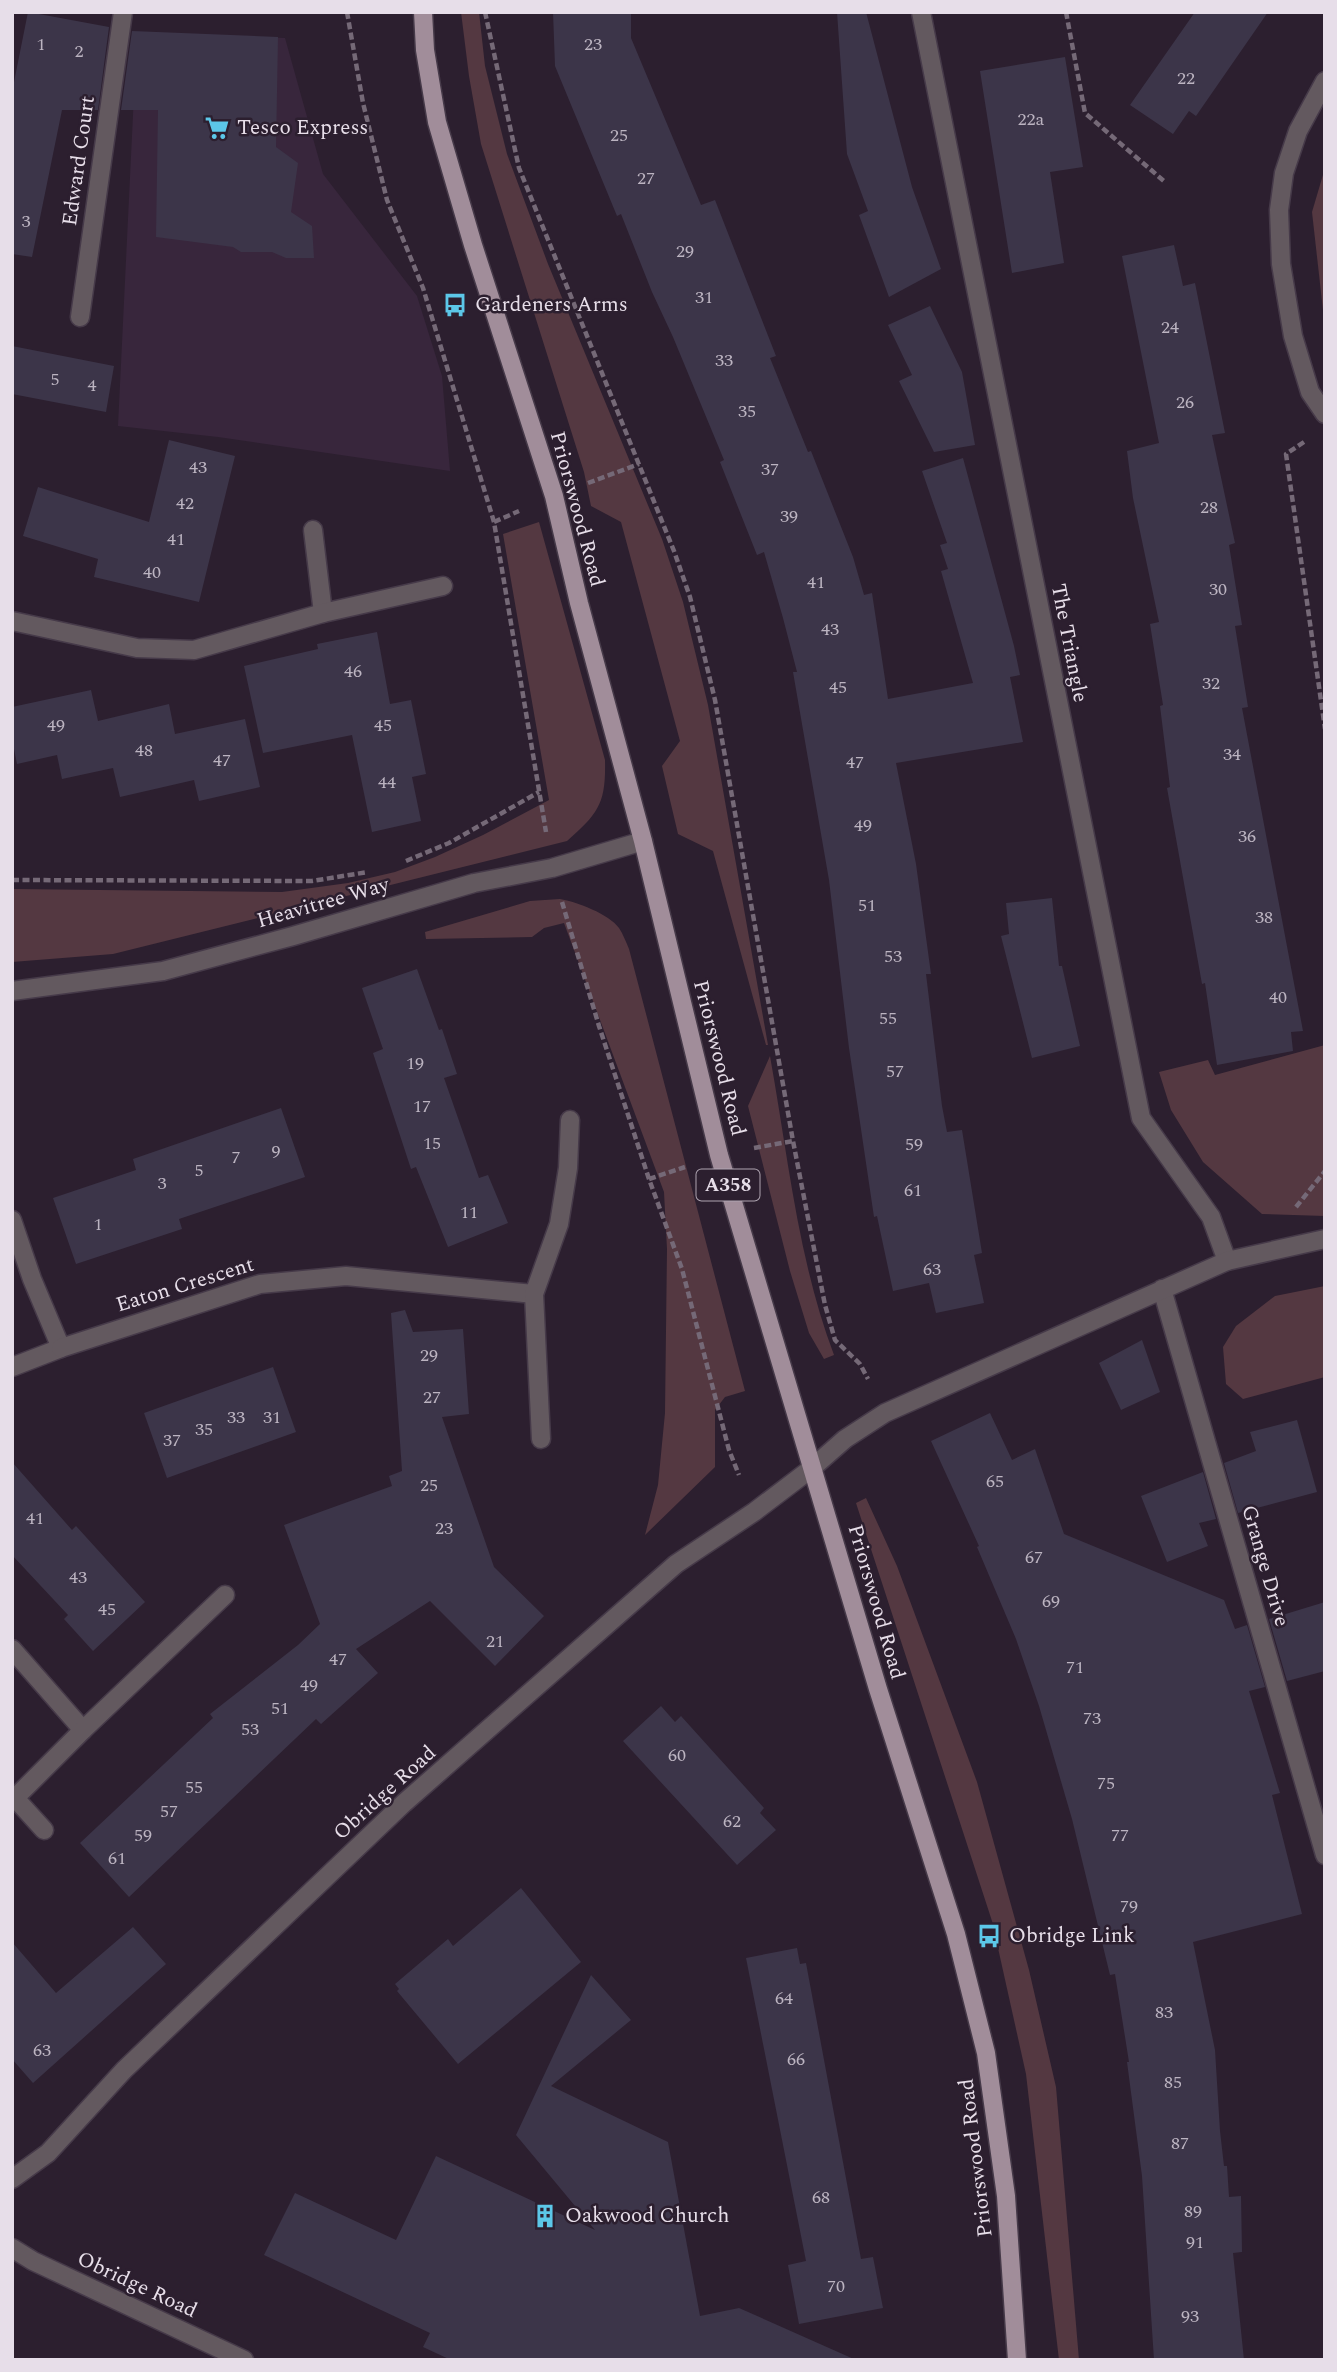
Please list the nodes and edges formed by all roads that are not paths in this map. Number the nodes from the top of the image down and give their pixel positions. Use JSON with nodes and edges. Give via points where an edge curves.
{"nodes":[{"id":1,"x":123,"y":12,"type":"edge"},
{"id":2,"x":423,"y":12,"type":"edge"},
{"id":3,"x":921,"y":12,"type":"edge"},
{"id":4,"x":1325,"y":80,"type":"edge"},
{"id":5,"x":80,"y":317,"type":"dead end"},
{"id":6,"x":1325,"y":414,"type":"edge"},
{"id":7,"x":313,"y":530,"type":"dead end"},
{"id":8,"x":443,"y":586,"type":"dead end"},
{"id":9,"x":323,"y":613,"type":"junction"},
{"id":10,"x":12,"y":621,"type":"edge"},
{"id":11,"x":643,"y":841,"type":"junction"},
{"id":12,"x":12,"y":991,"type":"edge"},
{"id":13,"x":570,"y":1120,"type":"dead end"},
{"id":14,"x":12,"y":1220,"type":"edge"},
{"id":15,"x":1325,"y":1239,"type":"edge"},
{"id":16,"x":1227,"y":1261,"type":"junction"},
{"id":17,"x":1162,"y":1289,"type":"junction"},
{"id":18,"x":534,"y":1294,"type":"junction"},
{"id":19,"x":61,"y":1348,"type":"junction"},
{"id":20,"x":12,"y":1367,"type":"edge"},
{"id":21,"x":541,"y":1439,"type":"dead end"},
{"id":22,"x":812,"y":1468,"type":"junction"},
{"id":23,"x":225,"y":1595,"type":"dead end"},
{"id":24,"x":12,"y":1649,"type":"edge"},
{"id":25,"x":83,"y":1730,"type":"junction"},
{"id":26,"x":44,"y":1830,"type":"dead end"},
{"id":27,"x":1325,"y":1855,"type":"edge"},
{"id":28,"x":12,"y":2179,"type":"edge"},
{"id":29,"x":12,"y":2248,"type":"edge"},
{"id":30,"x":244,"y":2360,"type":"edge"},
{"id":31,"x":1017,"y":2360,"type":"edge"}],
"edges":[{"from":1,"to":5,"type":"street","name":"Edward Court"},
{"from":2,"to":11,"type":"main road","name":"Priorswood Road","number":"A358","via":[[437,122],[554,496]]},
{"from":3,"to":16,"type":"street","name":"The Triangle","via":[[1141,1118],[1211,1217]]},
{"from":4,"to":6,"type":"street","via":[[1298,131],[1284,173],[1279,210],[1281,264],[1293,336],[1310,392]]},
{"from":7,"to":9,"type":"street"},
{"from":8,"to":9,"type":"street"},
{"from":9,"to":10,"type":"street","via":[[194,650],[137,648]]},
{"from":11,"to":12,"type":"street","name":"Heavitree Way","via":[[552,868],[474,883],[163,971]]},
{"from":11,"to":22,"type":"main road","name":"Priorswood Road","number":"A358","via":[[719,1155]]},
{"from":13,"to":18,"type":"street","via":[[559,1224]]},
{"from":14,"to":19,"type":"street"},
{"from":15,"to":16,"type":"street"},
{"from":16,"to":17,"type":"street"},
{"from":17,"to":22,"type":"street","via":[[885,1413]]},
{"from":17,"to":27,"type":"street","name":"Grange Drive"},
{"from":18,"to":19,"type":"street","name":"Eaton Crescent","via":[[346,1276],[260,1284]]},
{"from":18,"to":21,"type":"street"},
{"from":19,"to":20,"type":"street","name":"Eaton Crescent"},
{"from":22,"to":28,"type":"street","name":"Obridge Road","via":[[676,1564],[404,1803],[124,2070],[48,2153]]},
{"from":22,"to":31,"type":"main road","name":"Priorswood Road","number":"A358","via":[[956,1934],[986,2053],[1006,2196]]},
{"from":23,"to":25,"type":"street"},
{"from":24,"to":25,"type":"street"},
{"from":25,"to":26,"type":"street","via":[[15,1798]]},
{"from":29,"to":30,"type":"street","name":"Obridge Road"}]}
